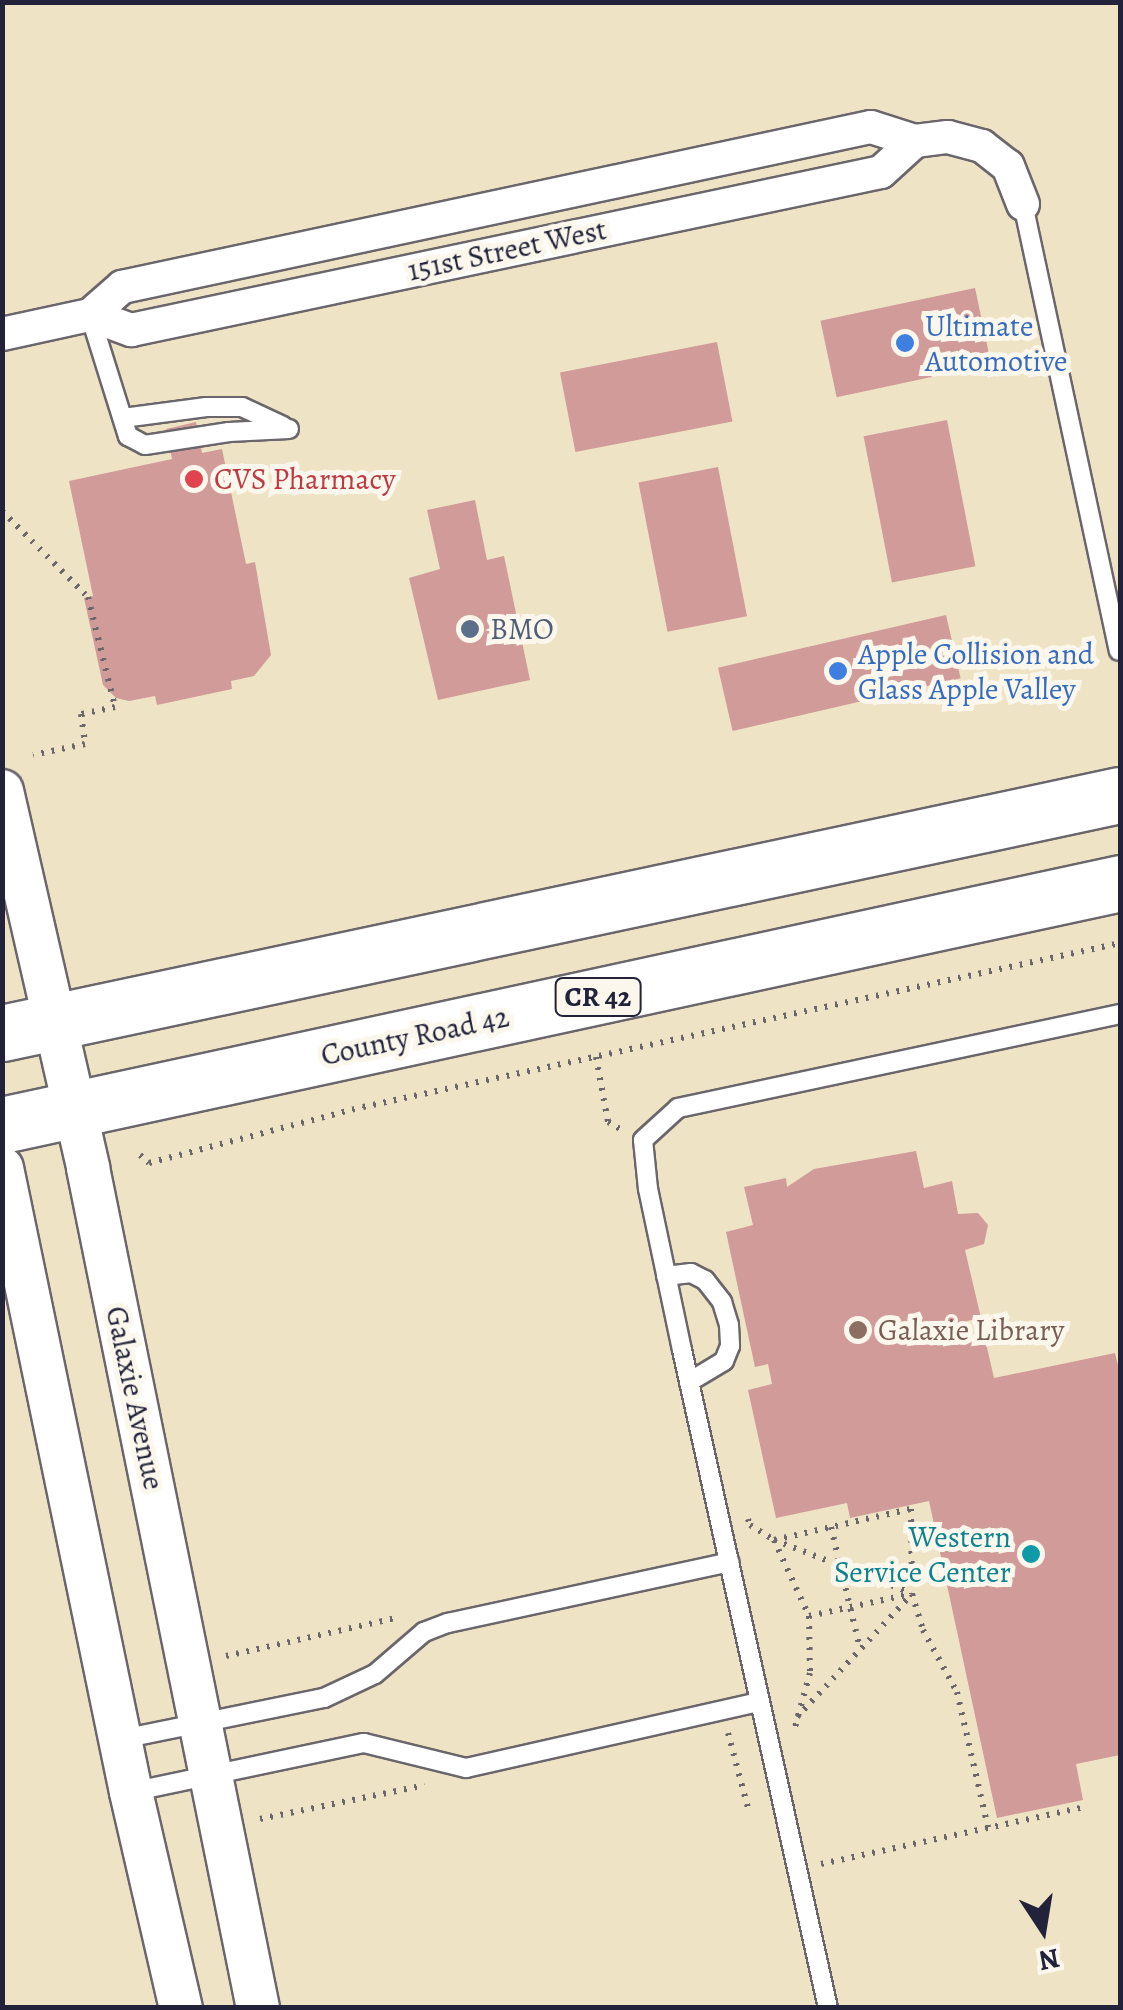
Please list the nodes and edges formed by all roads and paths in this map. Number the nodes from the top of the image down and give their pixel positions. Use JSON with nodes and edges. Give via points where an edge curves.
{"nodes":[{"id":1,"x":915,"y":141,"type":"junction"},
{"id":2,"x":1022,"y":204,"type":"joint"},
{"id":3,"x":90,"y":316,"type":"junction"},
{"id":4,"x":2,"y":334,"type":"edge"},
{"id":5,"x":123,"y":418,"type":"junction"},
{"id":6,"x":2,"y":511,"type":"edge"},
{"id":7,"x":1119,"y":641,"type":"edge"},
{"id":8,"x":33,"y":755,"type":"dead end"},
{"id":9,"x":2,"y":791,"type":"edge"},
{"id":10,"x":1120,"y":795,"type":"edge"},
{"id":11,"x":1120,"y":884,"type":"edge"},
{"id":12,"x":1120,"y":943,"type":"edge"},
{"id":13,"x":1120,"y":1014,"type":"edge"},
{"id":14,"x":28,"y":1027,"type":"edge"},
{"id":15,"x":596,"y":1057,"type":"junction"},
{"id":16,"x":75,"y":1110,"type":"junction"},
{"id":17,"x":2,"y":1124,"type":"edge"},
{"id":18,"x":626,"y":1132,"type":"dead end"},
{"id":19,"x":140,"y":1156,"type":"dead end"},
{"id":20,"x":2,"y":1168,"type":"edge"},
{"id":21,"x":666,"y":1276,"type":"junction"},
{"id":22,"x":690,"y":1382,"type":"junction"},
{"id":23,"x":745,"y":1508,"type":"dead end"},
{"id":24,"x":831,"y":1527,"type":"junction"},
{"id":25,"x":774,"y":1540,"type":"junction"},
{"id":26,"x":729,"y":1562,"type":"junction"},
{"id":27,"x":840,"y":1566,"type":"junction"},
{"id":28,"x":912,"y":1594,"type":"junction"},
{"id":29,"x":850,"y":1607,"type":"junction"},
{"id":30,"x":809,"y":1616,"type":"junction"},
{"id":31,"x":860,"y":1649,"type":"junction"},
{"id":32,"x":759,"y":1702,"type":"junction"},
{"id":33,"x":794,"y":1720,"type":"junction"},
{"id":34,"x":203,"y":1724,"type":"junction"},
{"id":35,"x":796,"y":1736,"type":"dead end"},
{"id":36,"x":122,"y":1739,"type":"junction"},
{"id":37,"x":214,"y":1774,"type":"junction"},
{"id":38,"x":131,"y":1792,"type":"junction"},
{"id":39,"x":1085,"y":1807,"type":"dead end"},
{"id":40,"x":988,"y":1827,"type":"junction"},
{"id":41,"x":817,"y":1846,"type":"dead end"},
{"id":42,"x":821,"y":1864,"type":"junction"},
{"id":43,"x":824,"y":1882,"type":"dead end"},
{"id":44,"x":182,"y":2008,"type":"edge"},
{"id":45,"x":258,"y":2008,"type":"edge"},
{"id":46,"x":828,"y":2008,"type":"edge"}],
"edges":[{"from":1,"to":2,"type":"street","name":"151st Street West","via":[[948,137],[982,146],[1008,166]]},
{"from":1,"to":3,"type":"street","name":"151st Street West","via":[[872,127],[122,287]]},
{"from":1,"to":3,"type":"street","name":"151st Street West","via":[[881,172],[131,330]]},
{"from":2,"to":7,"type":"lane"},
{"from":3,"to":4,"type":"street","name":"151st Street West"},
{"from":3,"to":5,"type":"lane"},
{"from":5,"to":5,"type":"lane","via":[[128,436],[145,446],[290,428],[242,407]]},
{"from":6,"to":8,"type":"path","via":[[88,597],[115,706],[81,714],[85,744]]},
{"from":9,"to":14,"type":"street","name":"Galaxie Avenue"},
{"from":10,"to":14,"type":"highway"},
{"from":11,"to":16,"type":"highway","name":"County Road 42","number":"CR 42"},
{"from":12,"to":15,"type":"path"},
{"from":13,"to":21,"type":"lane","via":[[678,1108],[644,1140]]},
{"from":14,"to":16,"type":"street","name":"Galaxie Avenue"},
{"from":15,"to":18,"type":"path","via":[[608,1122]]},
{"from":15,"to":19,"type":"path","via":[[363,1107],[150,1163]]},
{"from":16,"to":17,"type":"highway","name":"County Road 42","number":"CR 42"},
{"from":16,"to":34,"type":"street","name":"Galaxie Avenue"},
{"from":20,"to":36,"type":"street"},
{"from":21,"to":22,"type":"lane"},
{"from":21,"to":22,"type":"lane","via":[[691,1273],[706,1280],[728,1324],[724,1362]]},
{"from":22,"to":26,"type":"lane"},
{"from":23,"to":25,"type":"path","via":[[750,1526]]},
{"from":24,"to":25,"type":"path"},
{"from":24,"to":27,"type":"path"},
{"from":24,"to":28,"type":"path","via":[[911,1509]]},
{"from":25,"to":27,"type":"path"},
{"from":25,"to":30,"type":"path"},
{"from":26,"to":32,"type":"lane"},
{"from":26,"to":34,"type":"lane","via":[[448,1623],[414,1640],[376,1674],[324,1698]]},
{"from":27,"to":28,"type":"path"},
{"from":27,"to":29,"type":"path"},
{"from":28,"to":29,"type":"path"},
{"from":28,"to":31,"type":"path"},
{"from":28,"to":40,"type":"path","via":[[923,1630],[957,1692]]},
{"from":29,"to":30,"type":"path"},
{"from":29,"to":31,"type":"path"},
{"from":30,"to":33,"type":"path","via":[[810,1674]]},
{"from":31,"to":33,"type":"path"},
{"from":32,"to":37,"type":"lane","via":[[466,1768],[364,1742]]},
{"from":32,"to":46,"type":"lane"},
{"from":33,"to":35,"type":"path"},
{"from":34,"to":36,"type":"lane"},
{"from":34,"to":37,"type":"street","name":"Galaxie Avenue"},
{"from":36,"to":38,"type":"street"},
{"from":37,"to":38,"type":"lane"},
{"from":37,"to":45,"type":"street","name":"Galaxie Avenue"},
{"from":38,"to":44,"type":"street"},
{"from":39,"to":40,"type":"path"},
{"from":40,"to":42,"type":"path"},
{"from":41,"to":42,"type":"path"},
{"from":42,"to":43,"type":"path"}]}
